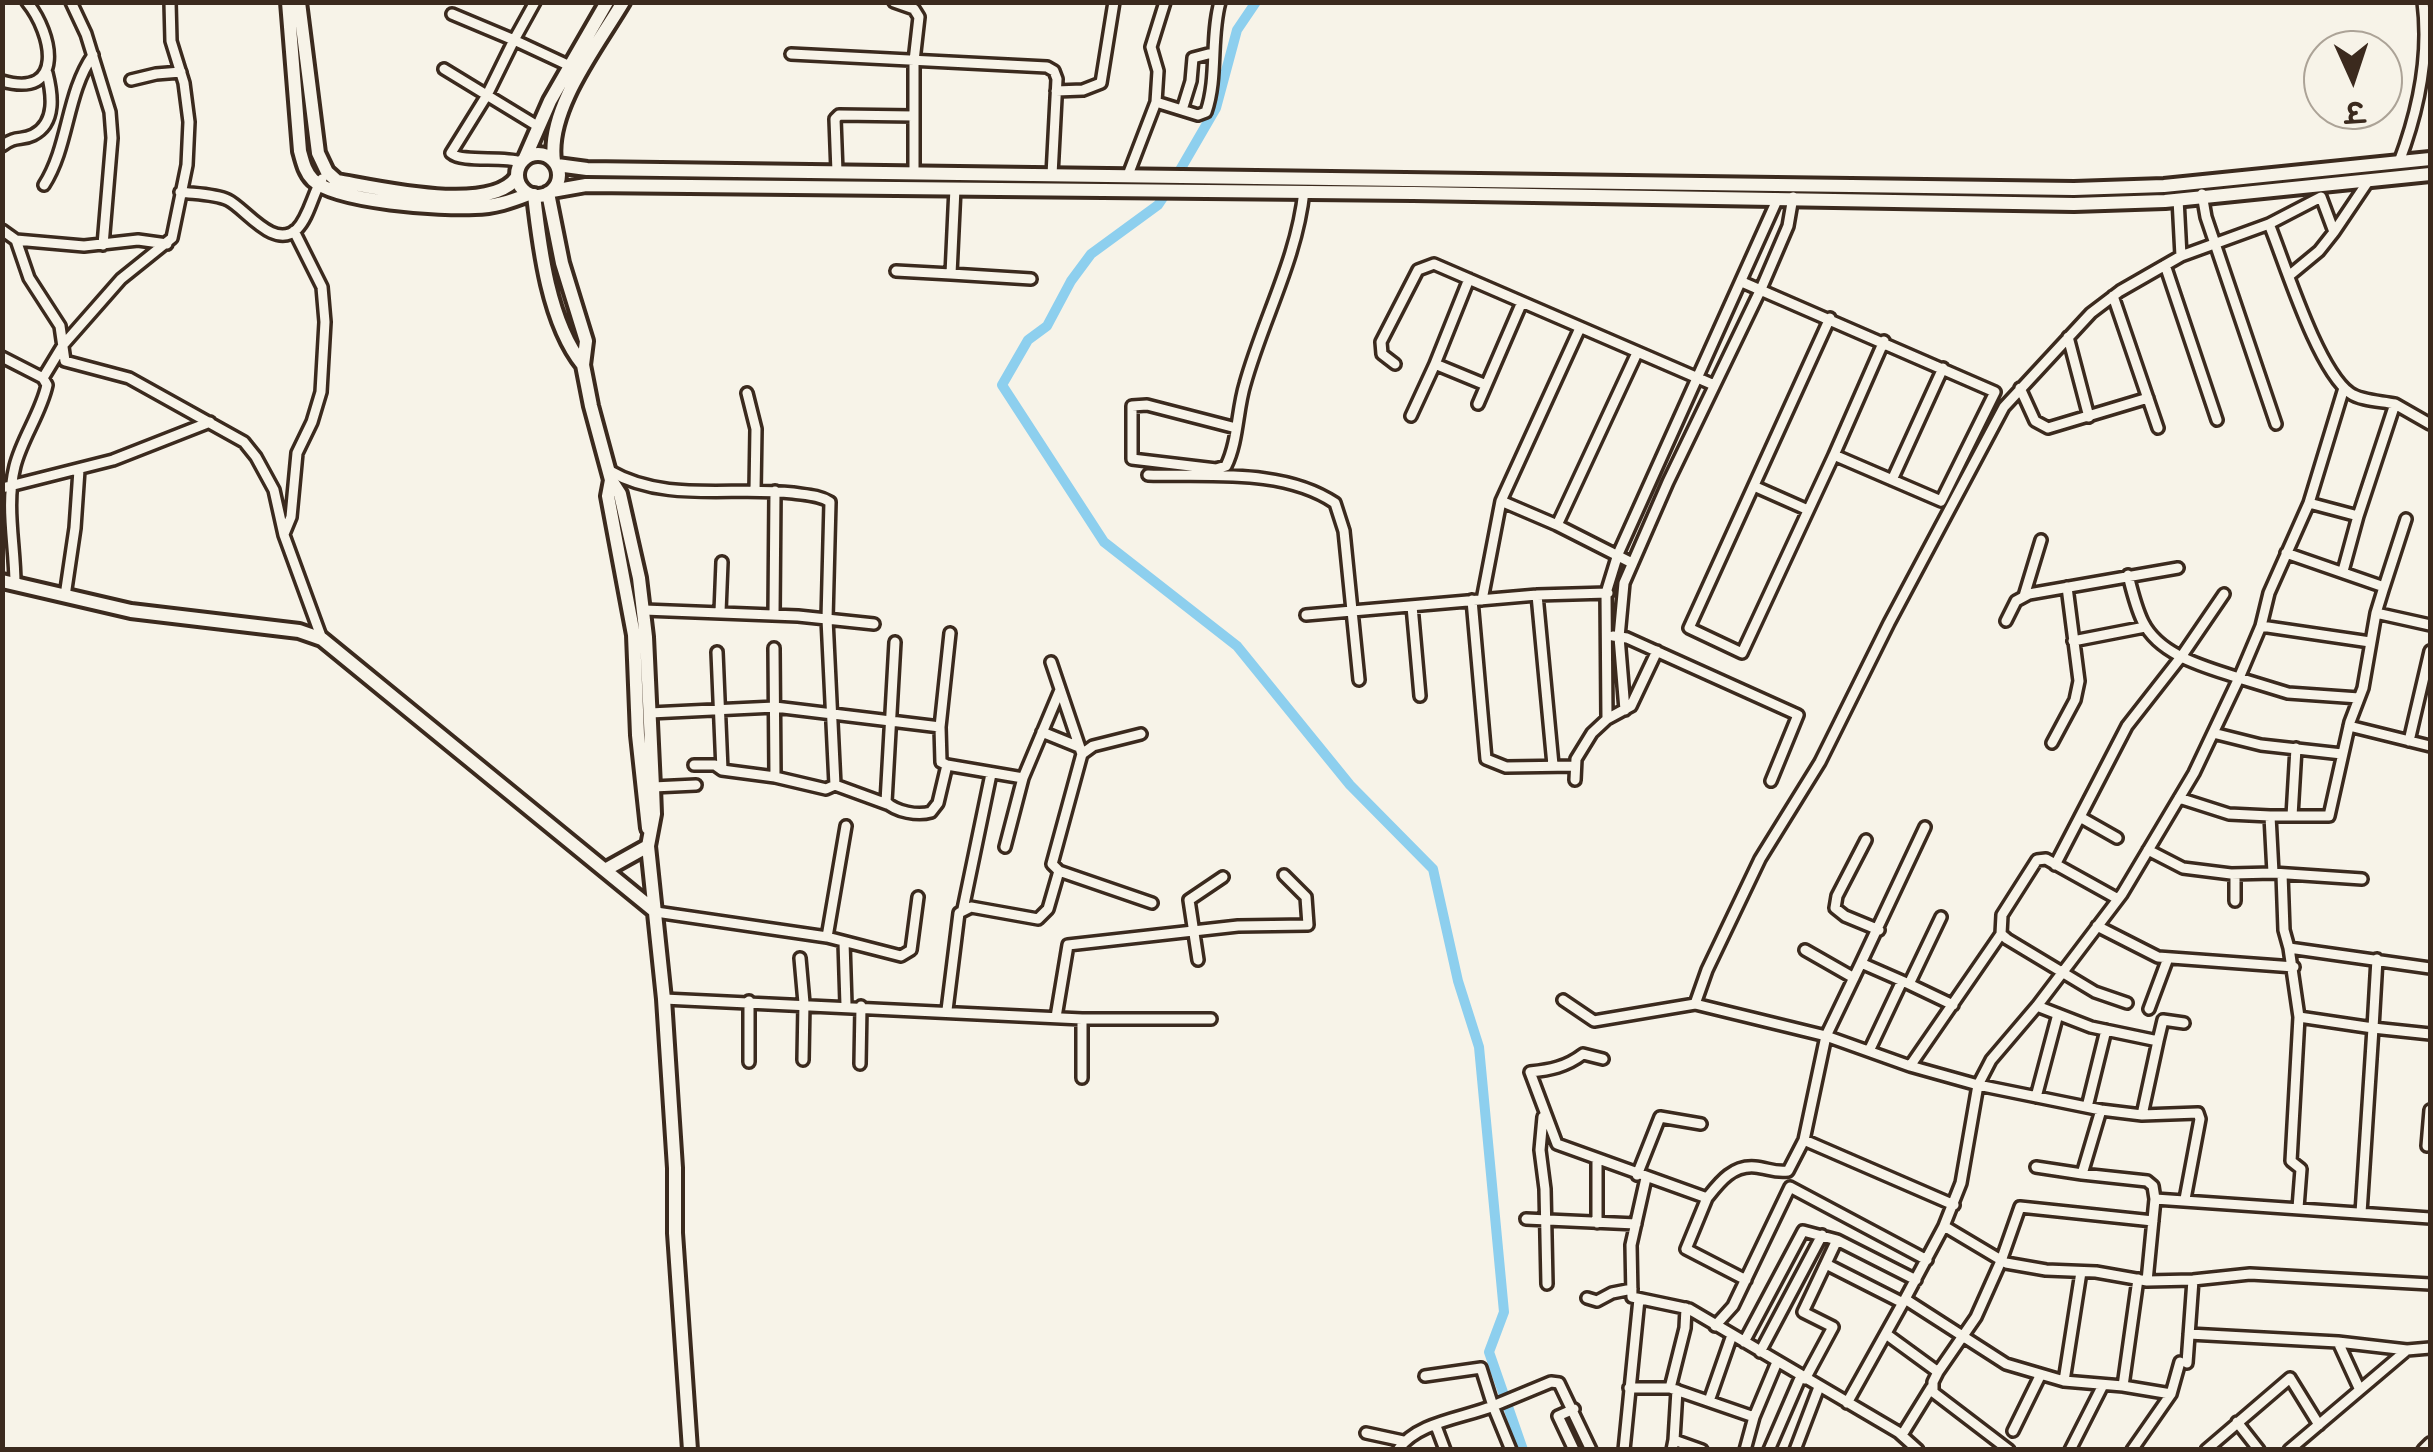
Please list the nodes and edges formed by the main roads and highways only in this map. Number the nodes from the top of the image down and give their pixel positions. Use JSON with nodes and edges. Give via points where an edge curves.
{"nodes":[{"id":1,"x":288,"y":2,"type":"edge"},
{"id":2,"x":299,"y":2,"type":"edge"},
{"id":3,"x":607,"y":2,"type":"edge"},
{"id":4,"x":622,"y":2,"type":"edge"},
{"id":5,"x":576,"y":69,"type":"junction"},
{"id":6,"x":2430,"y":159,"type":"edge"},
{"id":7,"x":523,"y":160,"type":"junction"},
{"id":8,"x":556,"y":163,"type":"junction"},
{"id":9,"x":2430,"y":174,"type":"edge"},
{"id":10,"x":517,"y":177,"type":"junction"},
{"id":11,"x":323,"y":178,"type":"junction"},
{"id":12,"x":2201,"y":190,"type":"junction"},
{"id":13,"x":1778,"y":192,"type":"junction"},
{"id":14,"x":1794,"y":192,"type":"junction"},
{"id":15,"x":541,"y":193,"type":"junction"},
{"id":16,"x":583,"y":365,"type":"junction"},
{"id":17,"x":610,"y":475,"type":"junction"},
{"id":18,"x":8,"y":583,"type":"edge"},
{"id":19,"x":649,"y":840,"type":"junction"},
{"id":20,"x":605,"y":870,"type":"junction"},
{"id":21,"x":656,"y":912,"type":"junction"},
{"id":22,"x":690,"y":1450,"type":"edge"}],
"edges":[{"from":1,"to":11,"type":"main road","via":[[300,152],[305,170]]},
{"from":2,"to":11,"type":"main road"},
{"from":3,"to":5,"type":"main road"},
{"from":4,"to":5,"type":"main road"},
{"from":5,"to":7,"type":"main road"},
{"from":5,"to":8,"type":"main road","via":[[556,124]]},
{"from":6,"to":12,"type":"main road"},
{"from":7,"to":8,"type":"main road","via":[[540,154]]},
{"from":7,"to":10,"type":"main road"},
{"from":8,"to":13,"type":"main road","via":[[588,169]]},
{"from":8,"to":15,"type":"main road","via":[[558,181]]},
{"from":9,"to":12,"type":"main road"},
{"from":10,"to":11,"type":"main road","via":[[501,192],[425,196]]},
{"from":10,"to":15,"type":"main road","via":[[520,187]]},
{"from":11,"to":15,"type":"main road","via":[[334,192],[424,206],[477,208]]},
{"from":12,"to":14,"type":"main road"},
{"from":12,"to":14,"type":"main road","via":[[2178,199],[2074,204]]},
{"from":13,"to":14,"type":"main road"},
{"from":13,"to":15,"type":"main road","via":[[586,184]]},
{"from":15,"to":16,"type":"main road","via":[[586,341]]},
{"from":15,"to":16,"type":"main road","via":[[548,278],[570,348]]},
{"from":16,"to":17,"type":"main road"},
{"from":17,"to":19,"type":"main road","via":[[608,496],[634,635]]},
{"from":17,"to":19,"type":"main road","via":[[632,536],[644,610],[654,787]]},
{"from":18,"to":20,"type":"main road","via":[[132,611],[322,638]]},
{"from":19,"to":20,"type":"main road"},
{"from":19,"to":21,"type":"main road"},
{"from":20,"to":21,"type":"main road"},
{"from":21,"to":22,"type":"main road"}]}
